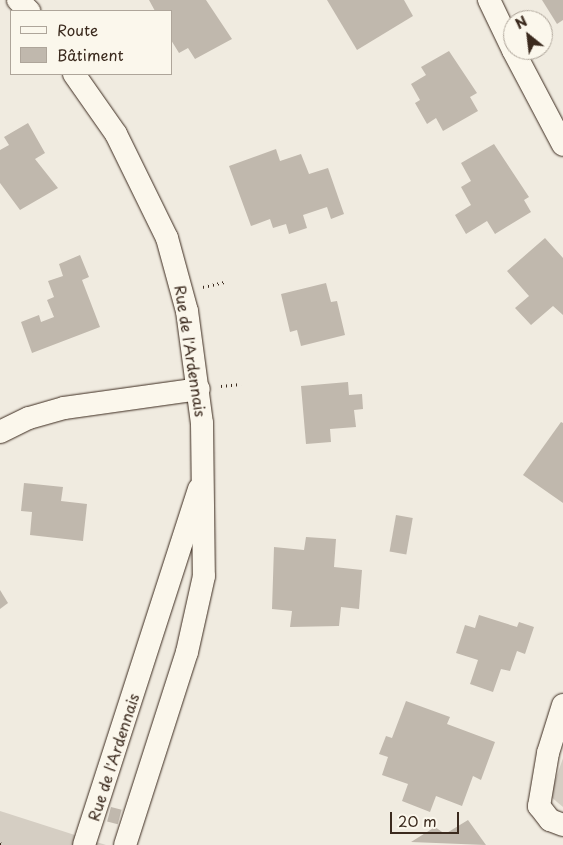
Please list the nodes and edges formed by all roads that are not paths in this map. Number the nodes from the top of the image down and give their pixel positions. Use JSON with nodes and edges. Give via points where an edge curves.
{"nodes":[{"id":1,"x":18,"y":0,"type":"edge"},
{"id":2,"x":489,"y":0,"type":"edge"},
{"id":3,"x":28,"y":10,"type":"edge"},
{"id":4,"x":503,"y":29,"type":"edge"},
{"id":5,"x":518,"y":60,"type":"edge"},
{"id":6,"x":75,"y":75,"type":"edge"},
{"id":7,"x":563,"y":145,"type":"edge"},
{"id":8,"x":198,"y":389,"type":"junction"},
{"id":9,"x":0,"y":432,"type":"edge"},
{"id":10,"x":203,"y":476,"type":"junction"},
{"id":11,"x":151,"y":640,"type":"junction"},
{"id":12,"x":187,"y":652,"type":"junction"},
{"id":13,"x":563,"y":705,"type":"edge"},
{"id":14,"x":563,"y":826,"type":"edge"},
{"id":15,"x":84,"y":845,"type":"edge"},
{"id":16,"x":125,"y":845,"type":"edge"}],
"edges":[{"from":1,"to":3,"type":"street"},
{"from":2,"to":4,"type":"street"},
{"from":5,"to":7,"type":"street"},
{"from":6,"to":8,"type":"street","name":"Rue de l'Ardennais","via":[[116,134],[157,210],[183,291]]},
{"from":8,"to":9,"type":"street","via":[[64,408],[29,418]]},
{"from":8,"to":10,"type":"street","name":"Rue de l'Ardennais"},
{"from":10,"to":11,"type":"street","name":"Rue de l'Ardennais"},
{"from":10,"to":12,"type":"street","name":"Rue de l'Ardennais","via":[[207,551]]},
{"from":11,"to":12,"type":"street"},
{"from":11,"to":15,"type":"street","name":"Rue de l'Ardennais"},
{"from":12,"to":16,"type":"street","name":"Rue de l'Ardennais"},
{"from":13,"to":14,"type":"street","via":[[546,762],[539,806],[550,820]]}]}
